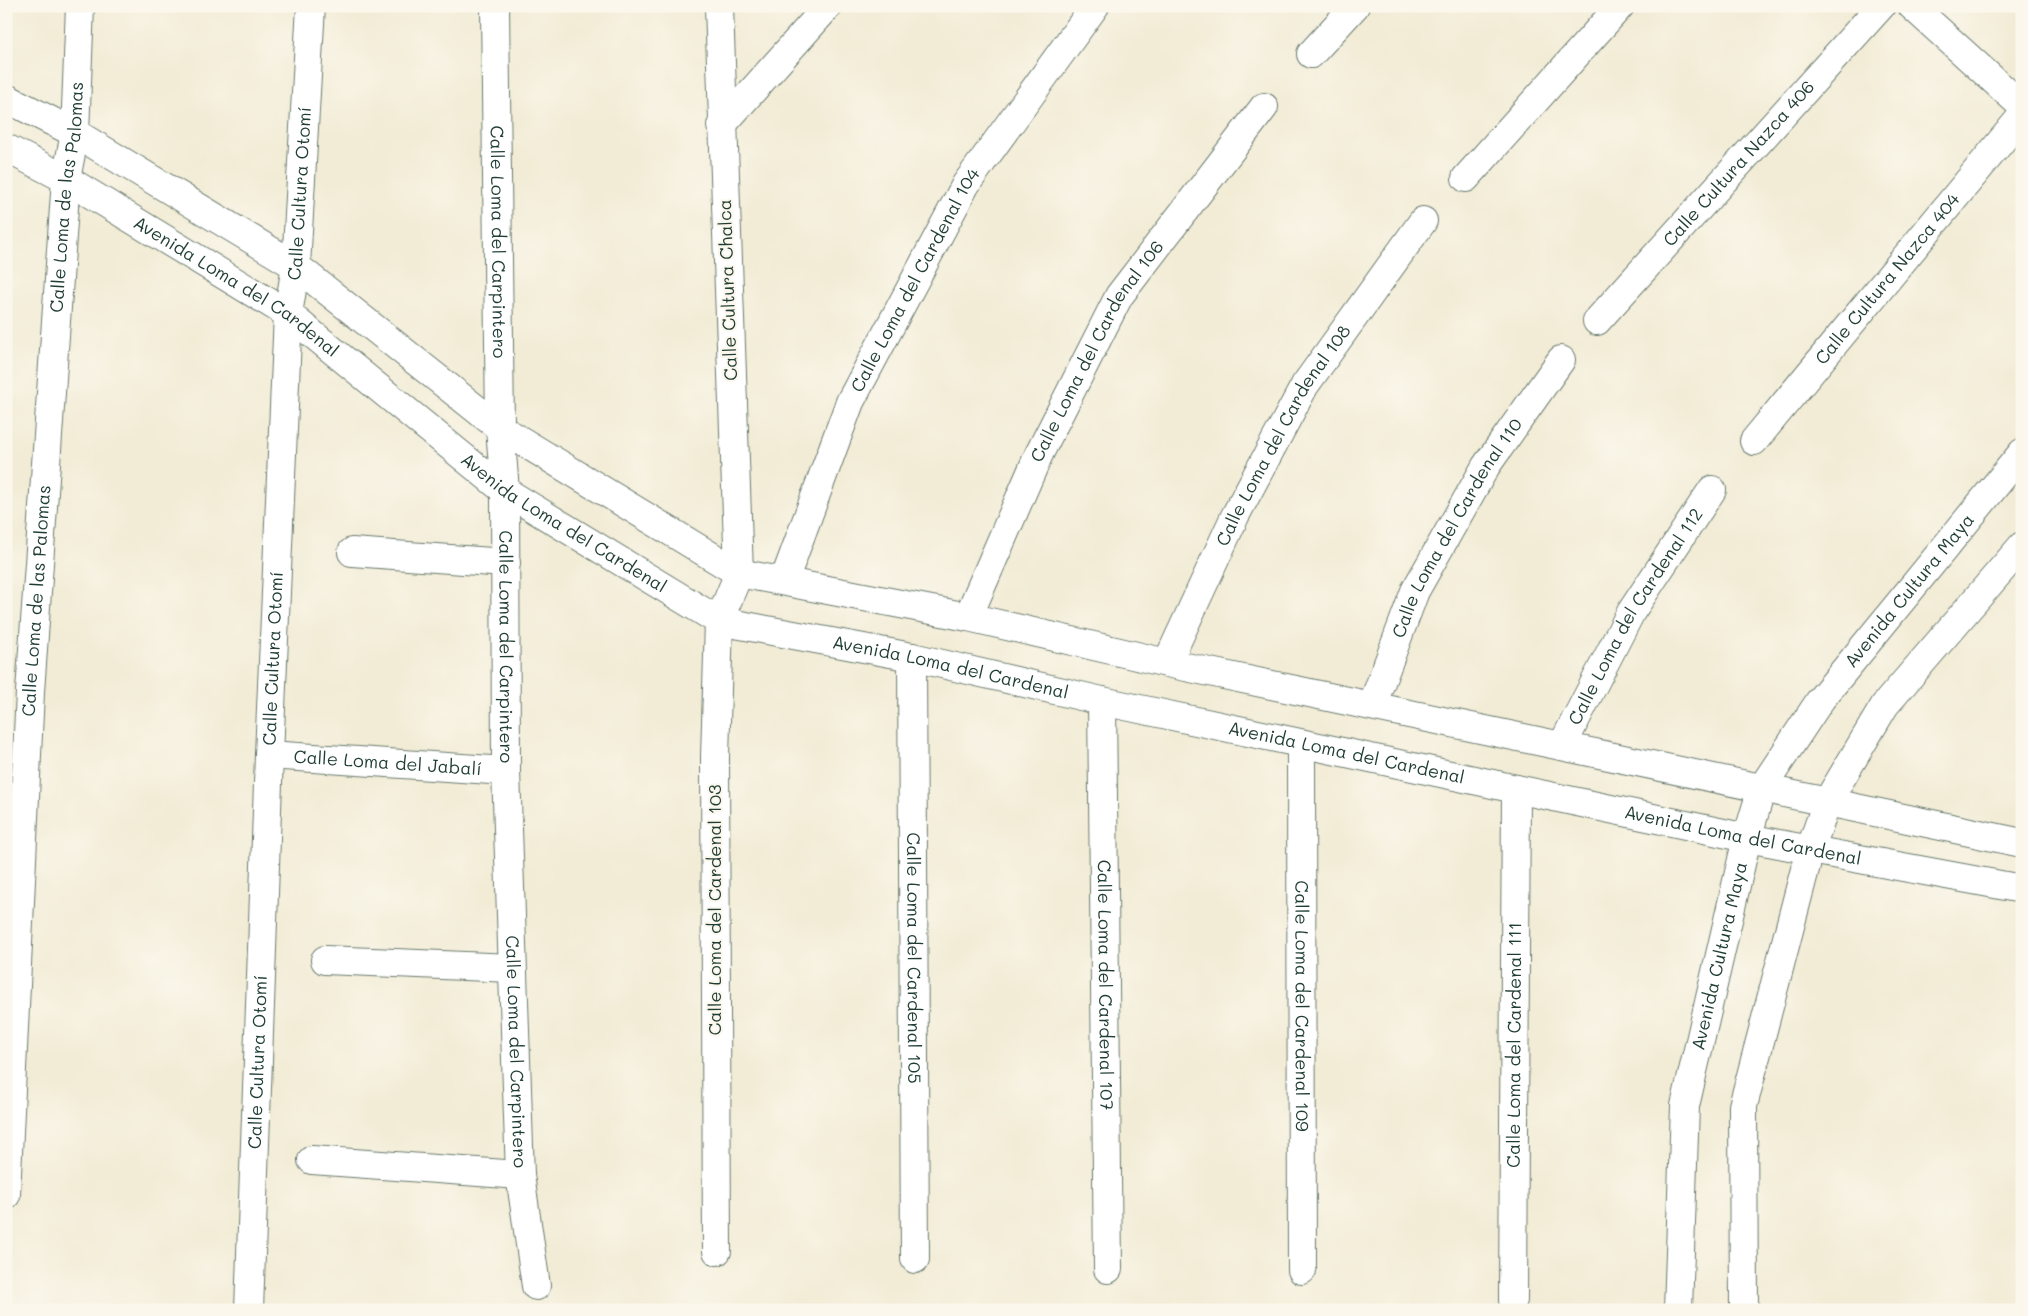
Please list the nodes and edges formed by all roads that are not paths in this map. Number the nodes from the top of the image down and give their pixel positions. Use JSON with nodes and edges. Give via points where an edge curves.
{"nodes":[{"id":1,"x":80,"y":6,"type":"edge"},
{"id":2,"x":311,"y":6,"type":"edge"},
{"id":3,"x":495,"y":6,"type":"edge"},
{"id":4,"x":719,"y":6,"type":"edge"},
{"id":5,"x":828,"y":6,"type":"edge"},
{"id":6,"x":1095,"y":6,"type":"edge"},
{"id":7,"x":1355,"y":6,"type":"edge"},
{"id":8,"x":1620,"y":6,"type":"edge"},
{"id":9,"x":1881,"y":6,"type":"edge"},
{"id":10,"x":1912,"y":6,"type":"edge"},
{"id":11,"x":1311,"y":54,"type":"dead end"},
{"id":12,"x":6,"y":98,"type":"edge"},
{"id":13,"x":1264,"y":106,"type":"dead end"},
{"id":14,"x":2022,"y":106,"type":"edge"},
{"id":15,"x":2022,"y":116,"type":"edge"},
{"id":16,"x":722,"y":126,"type":"junction"},
{"id":17,"x":75,"y":133,"type":"junction"},
{"id":18,"x":6,"y":148,"type":"edge"},
{"id":19,"x":1466,"y":178,"type":"dead end"},
{"id":20,"x":66,"y":179,"type":"junction"},
{"id":21,"x":1423,"y":221,"type":"dead end"},
{"id":22,"x":296,"y":266,"type":"junction"},
{"id":23,"x":288,"y":314,"type":"junction"},
{"id":24,"x":1596,"y":321,"type":"dead end"},
{"id":25,"x":1561,"y":360,"type":"dead end"},
{"id":26,"x":500,"y":428,"type":"junction"},
{"id":27,"x":1754,"y":442,"type":"dead end"},
{"id":28,"x":2022,"y":453,"type":"edge"},
{"id":29,"x":1712,"y":490,"type":"dead end"},
{"id":30,"x":505,"y":491,"type":"junction"},
{"id":31,"x":2022,"y":546,"type":"edge"},
{"id":32,"x":352,"y":552,"type":"dead end"},
{"id":33,"x":506,"y":564,"type":"junction"},
{"id":34,"x":739,"y":573,"type":"junction"},
{"id":35,"x":784,"y":581,"type":"junction"},
{"id":36,"x":968,"y":617,"type":"junction"},
{"id":37,"x":719,"y":620,"type":"junction"},
{"id":38,"x":912,"y":657,"type":"junction"},
{"id":39,"x":1167,"y":663,"type":"junction"},
{"id":40,"x":18,"y":692,"type":"edge"},
{"id":41,"x":1102,"y":701,"type":"junction"},
{"id":42,"x":1372,"y":706,"type":"junction"},
{"id":43,"x":1300,"y":744,"type":"junction"},
{"id":44,"x":1562,"y":746,"type":"junction"},
{"id":45,"x":269,"y":755,"type":"junction"},
{"id":46,"x":506,"y":771,"type":"junction"},
{"id":47,"x":1762,"y":788,"type":"junction"},
{"id":48,"x":1516,"y":789,"type":"junction"},
{"id":49,"x":1827,"y":802,"type":"junction"},
{"id":50,"x":1747,"y":838,"type":"junction"},
{"id":51,"x":2022,"y":844,"type":"edge"},
{"id":52,"x":1810,"y":850,"type":"junction"},
{"id":53,"x":2022,"y":889,"type":"edge"},
{"id":54,"x":325,"y":960,"type":"dead end"},
{"id":55,"x":512,"y":968,"type":"junction"},
{"id":56,"x":312,"y":1160,"type":"dead end"},
{"id":57,"x":520,"y":1174,"type":"junction"},
{"id":58,"x":6,"y":1195,"type":"edge"},
{"id":59,"x":717,"y":1251,"type":"dead end"},
{"id":60,"x":914,"y":1259,"type":"dead end"},
{"id":61,"x":1108,"y":1269,"type":"dead end"},
{"id":62,"x":1302,"y":1270,"type":"dead end"},
{"id":63,"x":536,"y":1286,"type":"dead end"},
{"id":64,"x":1513,"y":1300,"type":"dead end"},
{"id":65,"x":249,"y":1310,"type":"edge"},
{"id":66,"x":1678,"y":1310,"type":"edge"},
{"id":67,"x":1744,"y":1310,"type":"edge"}],
"edges":[{"from":1,"to":17,"type":"street","name":"Calle Loma de las Palomas"},
{"from":2,"to":22,"type":"street","name":"Calle Cultura Otomí"},
{"from":3,"to":26,"type":"street","name":"Calle Loma del Carpintero"},
{"from":4,"to":16,"type":"street","name":"Calle Cultura Chalca"},
{"from":5,"to":16,"type":"street"},
{"from":6,"to":35,"type":"street","name":"Calle Loma del Cardenal 104","via":[[966,184],[850,402]]},
{"from":7,"to":11,"type":"street"},
{"from":8,"to":19,"type":"street"},
{"from":9,"to":24,"type":"street","name":"Calle Cultura Nazca 406"},
{"from":10,"to":14,"type":"street"},
{"from":12,"to":17,"type":"street"},
{"from":13,"to":36,"type":"street","name":"Calle Loma del Cardenal 106","via":[[1119,296],[1039,454]]},
{"from":15,"to":27,"type":"street","name":"Calle Cultura Nazca 404"},
{"from":16,"to":34,"type":"street","name":"Calle Cultura Chalca"},
{"from":17,"to":20,"type":"street","name":"Calle Loma de las Palomas"},
{"from":17,"to":22,"type":"street"},
{"from":18,"to":20,"type":"street","name":"Avenida Loma del Cardenal"},
{"from":20,"to":23,"type":"street","name":"Avenida Loma del Cardenal"},
{"from":20,"to":40,"type":"street","name":"Calle Loma de las Palomas"},
{"from":21,"to":39,"type":"street","name":"Calle Loma del Cardenal 108","via":[[1305,385],[1235,516]]},
{"from":22,"to":23,"type":"street","name":"Calle Cultura Otomí"},
{"from":22,"to":26,"type":"street"},
{"from":23,"to":30,"type":"street","name":"Avenida Loma del Cardenal"},
{"from":23,"to":45,"type":"street","name":"Calle Cultura Otomí"},
{"from":25,"to":42,"type":"street","name":"Calle Loma del Cardenal 110","via":[[1486,466],[1415,591]]},
{"from":26,"to":30,"type":"street","name":"Calle Loma del Carpintero"},
{"from":26,"to":34,"type":"street"},
{"from":28,"to":47,"type":"street","name":"Avenida Cultura Maya","via":[[1820,699]]},
{"from":29,"to":44,"type":"street","name":"Calle Loma del Cardenal 112","via":[[1631,612]]},
{"from":30,"to":33,"type":"street","name":"Calle Loma del Carpintero"},
{"from":30,"to":37,"type":"street","name":"Avenida Loma del Cardenal"},
{"from":31,"to":49,"type":"street","via":[[1885,705]]},
{"from":32,"to":33,"type":"street"},
{"from":33,"to":46,"type":"street","name":"Calle Loma del Carpintero"},
{"from":34,"to":35,"type":"street"},
{"from":34,"to":37,"type":"street","name":"Calle Loma del Cardenal 103"},
{"from":35,"to":36,"type":"street"},
{"from":36,"to":39,"type":"street"},
{"from":37,"to":38,"type":"street","name":"Avenida Loma del Cardenal"},
{"from":37,"to":59,"type":"street","name":"Calle Loma del Cardenal 103","via":[[715,757]]},
{"from":38,"to":41,"type":"street","name":"Avenida Loma del Cardenal"},
{"from":38,"to":60,"type":"street","name":"Calle Loma del Cardenal 105"},
{"from":39,"to":42,"type":"street"},
{"from":40,"to":58,"type":"street","name":"Calle Loma de las Palomas"},
{"from":41,"to":43,"type":"street","name":"Avenida Loma del Cardenal"},
{"from":41,"to":61,"type":"street","name":"Calle Loma del Cardenal 107"},
{"from":42,"to":44,"type":"street"},
{"from":43,"to":48,"type":"street","name":"Avenida Loma del Cardenal"},
{"from":43,"to":62,"type":"street","name":"Calle Loma del Cardenal 109"},
{"from":44,"to":47,"type":"street"},
{"from":45,"to":46,"type":"street","name":"Calle Loma del Jabalí"},
{"from":45,"to":65,"type":"street","name":"Calle Cultura Otomí"},
{"from":46,"to":55,"type":"street","name":"Calle Loma del Carpintero"},
{"from":47,"to":49,"type":"street"},
{"from":47,"to":50,"type":"street","name":"Avenida Cultura Maya"},
{"from":48,"to":50,"type":"street","name":"Avenida Loma del Cardenal"},
{"from":48,"to":64,"type":"street","name":"Calle Loma del Cardenal 111"},
{"from":49,"to":51,"type":"street"},
{"from":49,"to":52,"type":"street"},
{"from":50,"to":52,"type":"street","name":"Avenida Loma del Cardenal"},
{"from":50,"to":66,"type":"street","name":"Avenida Cultura Maya","via":[[1685,1106]]},
{"from":52,"to":53,"type":"street","name":"Avenida Loma del Cardenal"},
{"from":52,"to":67,"type":"street","via":[[1743,1106]]},
{"from":54,"to":55,"type":"street"},
{"from":55,"to":57,"type":"street","name":"Calle Loma del Carpintero"},
{"from":56,"to":57,"type":"street"},
{"from":57,"to":63,"type":"street","name":"Calle Loma del Carpintero"}]}
